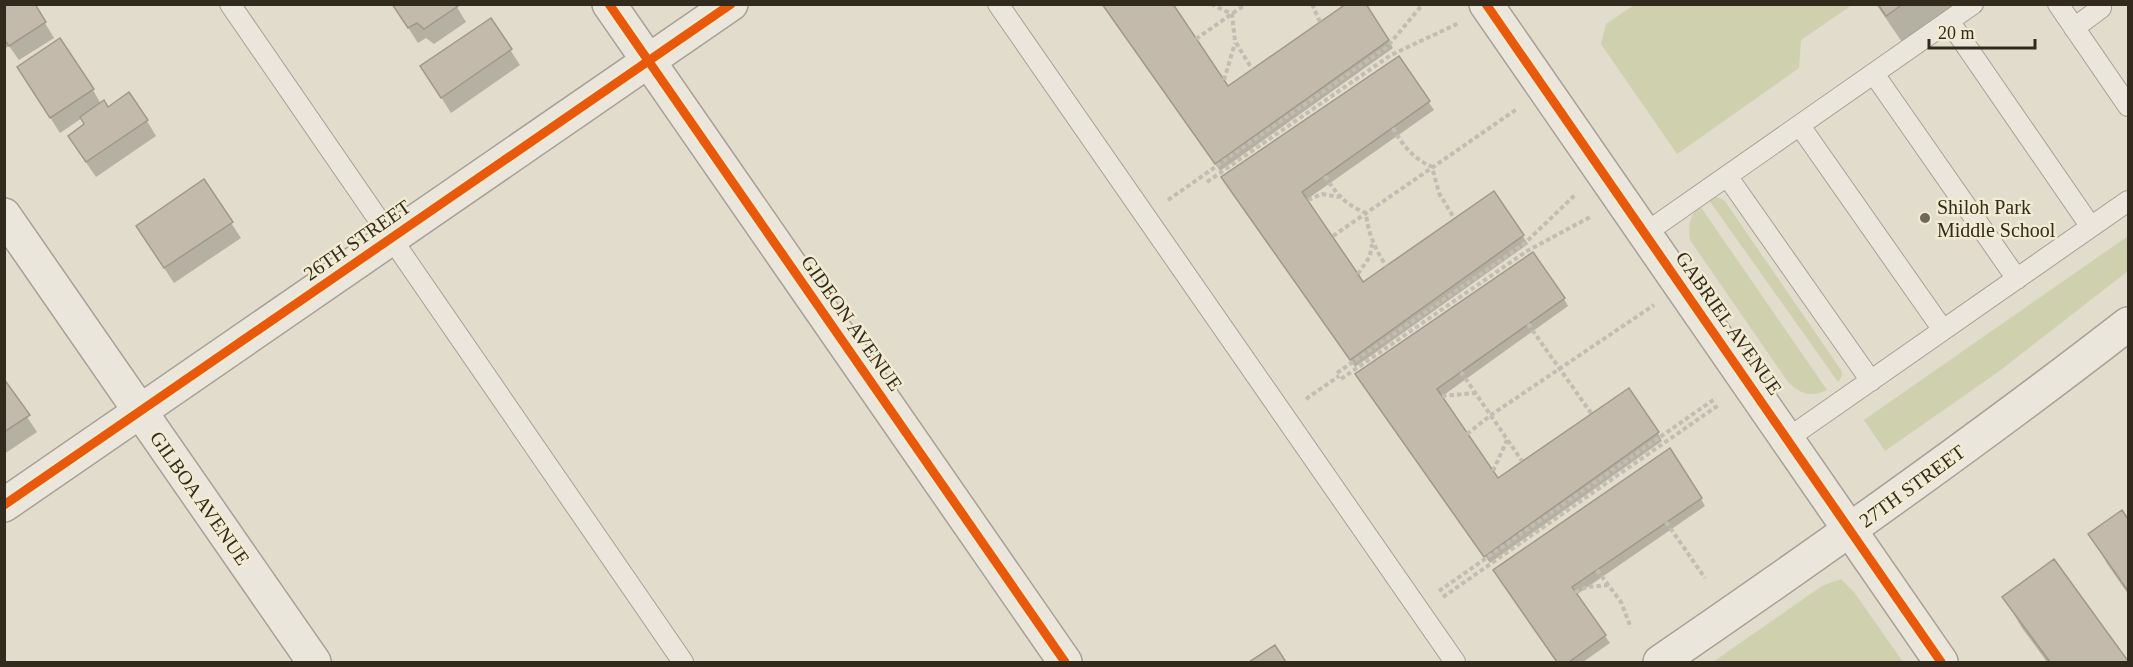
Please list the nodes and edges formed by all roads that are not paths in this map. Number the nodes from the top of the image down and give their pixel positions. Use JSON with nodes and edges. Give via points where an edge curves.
{"nodes":[{"id":1,"x":230,"y":4,"type":"edge"},
{"id":2,"x":609,"y":4,"type":"edge"},
{"id":3,"x":731,"y":4,"type":"edge"},
{"id":4,"x":998,"y":4,"type":"edge"},
{"id":5,"x":1486,"y":4,"type":"edge"},
{"id":6,"x":1973,"y":4,"type":"edge"},
{"id":7,"x":2058,"y":4,"type":"edge"},
{"id":8,"x":2101,"y":8,"type":"dead end"},
{"id":9,"x":1949,"y":21,"type":"junction"},
{"id":10,"x":2074,"y":28,"type":"junction"},
{"id":11,"x":649,"y":61,"type":"junction"},
{"id":12,"x":1874,"y":74,"type":"junction"},
{"id":13,"x":2128,"y":106,"type":"edge"},
{"id":14,"x":1800,"y":126,"type":"junction"},
{"id":15,"x":1727,"y":176,"type":"junction"},
{"id":16,"x":2128,"y":201,"type":"edge"},
{"id":17,"x":4,"y":215,"type":"edge"},
{"id":18,"x":2091,"y":227,"type":"junction"},
{"id":19,"x":1644,"y":234,"type":"junction"},
{"id":20,"x":391,"y":238,"type":"junction"},
{"id":21,"x":2017,"y":279,"type":"junction"},
{"id":22,"x":2128,"y":324,"type":"edge"},
{"id":23,"x":1943,"y":330,"type":"junction"},
{"id":24,"x":1871,"y":381,"type":"junction"},
{"id":25,"x":140,"y":411,"type":"junction"},
{"id":26,"x":1787,"y":439,"type":"junction"},
{"id":27,"x":4,"y":505,"type":"edge"},
{"id":28,"x":1850,"y":531,"type":"junction"},
{"id":29,"x":314,"y":663,"type":"edge"},
{"id":30,"x":683,"y":663,"type":"edge"},
{"id":31,"x":1065,"y":663,"type":"edge"},
{"id":32,"x":1455,"y":663,"type":"edge"},
{"id":33,"x":1660,"y":663,"type":"edge"},
{"id":34,"x":1941,"y":663,"type":"edge"}],
"edges":[{"from":1,"to":20,"type":"lane"},
{"from":2,"to":11,"type":"street","name":"GIDEON AVENUE"},
{"from":3,"to":11,"type":"street","name":"26TH STREET"},
{"from":4,"to":32,"type":"lane"},
{"from":5,"to":19,"type":"street","name":"GABRIEL AVENUE"},
{"from":6,"to":9,"type":"lane"},
{"from":7,"to":10,"type":"lane"},
{"from":8,"to":10,"type":"lane"},
{"from":9,"to":12,"type":"lane"},
{"from":9,"to":18,"type":"lane"},
{"from":10,"to":13,"type":"lane"},
{"from":11,"to":20,"type":"street","name":"26TH STREET"},
{"from":11,"to":31,"type":"street","name":"GIDEON AVENUE"},
{"from":12,"to":14,"type":"lane"},
{"from":12,"to":21,"type":"lane"},
{"from":14,"to":15,"type":"lane"},
{"from":14,"to":23,"type":"lane"},
{"from":15,"to":19,"type":"lane"},
{"from":15,"to":24,"type":"lane"},
{"from":16,"to":18,"type":"lane"},
{"from":17,"to":25,"type":"street","name":"GILBOA AVENUE"},
{"from":18,"to":21,"type":"lane"},
{"from":19,"to":26,"type":"street","name":"GABRIEL AVENUE"},
{"from":20,"to":25,"type":"street","name":"26TH STREET"},
{"from":20,"to":30,"type":"lane"},
{"from":21,"to":23,"type":"lane"},
{"from":22,"to":28,"type":"street","name":"27TH STREET"},
{"from":23,"to":24,"type":"lane"},
{"from":24,"to":26,"type":"lane"},
{"from":25,"to":27,"type":"street","name":"26TH STREET"},
{"from":25,"to":29,"type":"street","name":"GILBOA AVENUE"},
{"from":26,"to":28,"type":"street","name":"GABRIEL AVENUE"},
{"from":28,"to":33,"type":"street","name":"27TH STREET"},
{"from":28,"to":34,"type":"street","name":"GABRIEL AVENUE"}]}
